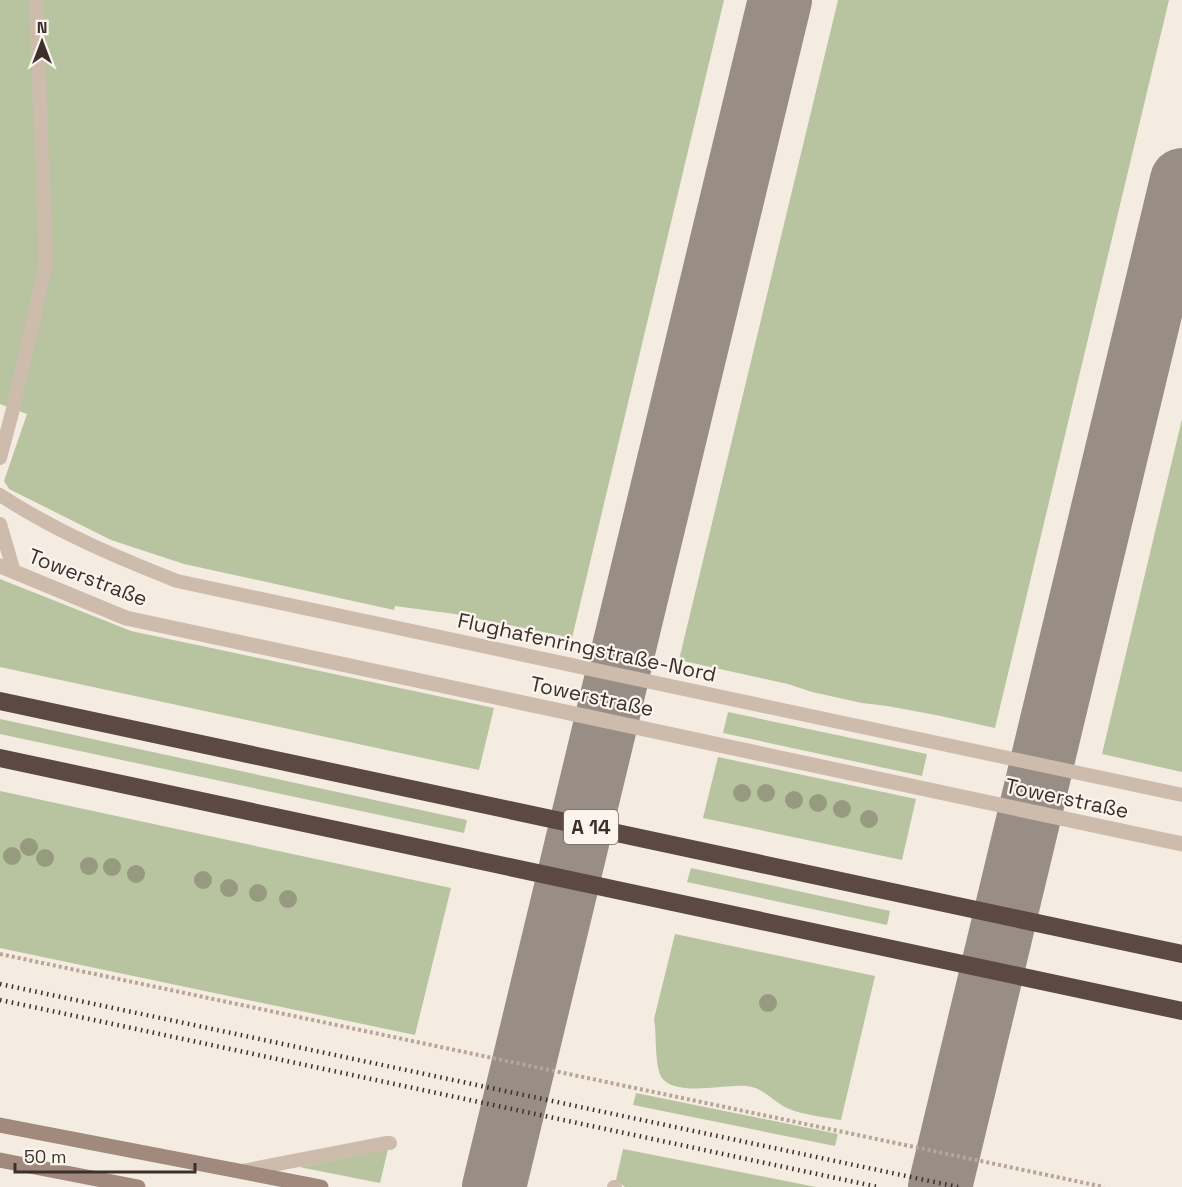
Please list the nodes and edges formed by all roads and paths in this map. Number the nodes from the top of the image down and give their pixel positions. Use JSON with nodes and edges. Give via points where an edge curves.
{"nodes":[{"id":1,"x":36,"y":0,"type":"edge"},
{"id":2,"x":0,"y":458,"type":"edge"},
{"id":3,"x":0,"y":495,"type":"edge"},
{"id":4,"x":0,"y":524,"type":"edge"},
{"id":5,"x":7,"y":569,"type":"edge"},
{"id":6,"x":0,"y":701,"type":"edge"},
{"id":7,"x":0,"y":758,"type":"edge"},
{"id":8,"x":1182,"y":795,"type":"edge"},
{"id":9,"x":1182,"y":844,"type":"edge"},
{"id":10,"x":0,"y":954,"type":"edge"},
{"id":11,"x":1182,"y":954,"type":"edge"},
{"id":12,"x":1182,"y":1011,"type":"edge"},
{"id":13,"x":0,"y":1125,"type":"edge"},
{"id":14,"x":390,"y":1143,"type":"dead end"},
{"id":15,"x":0,"y":1160,"type":"edge"},
{"id":16,"x":240,"y":1172,"type":"junction"},
{"id":17,"x":138,"y":1187,"type":"edge"},
{"id":18,"x":321,"y":1187,"type":"edge"},
{"id":19,"x":1104,"y":1187,"type":"edge"}],
"edges":[{"from":1,"to":2,"type":"lane","via":[[46,263]]},
{"from":3,"to":8,"type":"lane","name":"Flughafenringstraße-Nord","via":[[33,517],[177,581]]},
{"from":4,"to":5,"type":"lane"},
{"from":5,"to":9,"type":"street","name":"Towerstraße","via":[[126,618]]},
{"from":6,"to":11,"type":"highway","number":"A 14"},
{"from":7,"to":12,"type":"highway"},
{"from":10,"to":19,"type":"path"},
{"from":13,"to":16,"type":"main road"},
{"from":14,"to":16,"type":"lane"},
{"from":15,"to":17,"type":"main road"},
{"from":16,"to":18,"type":"main road"}]}
